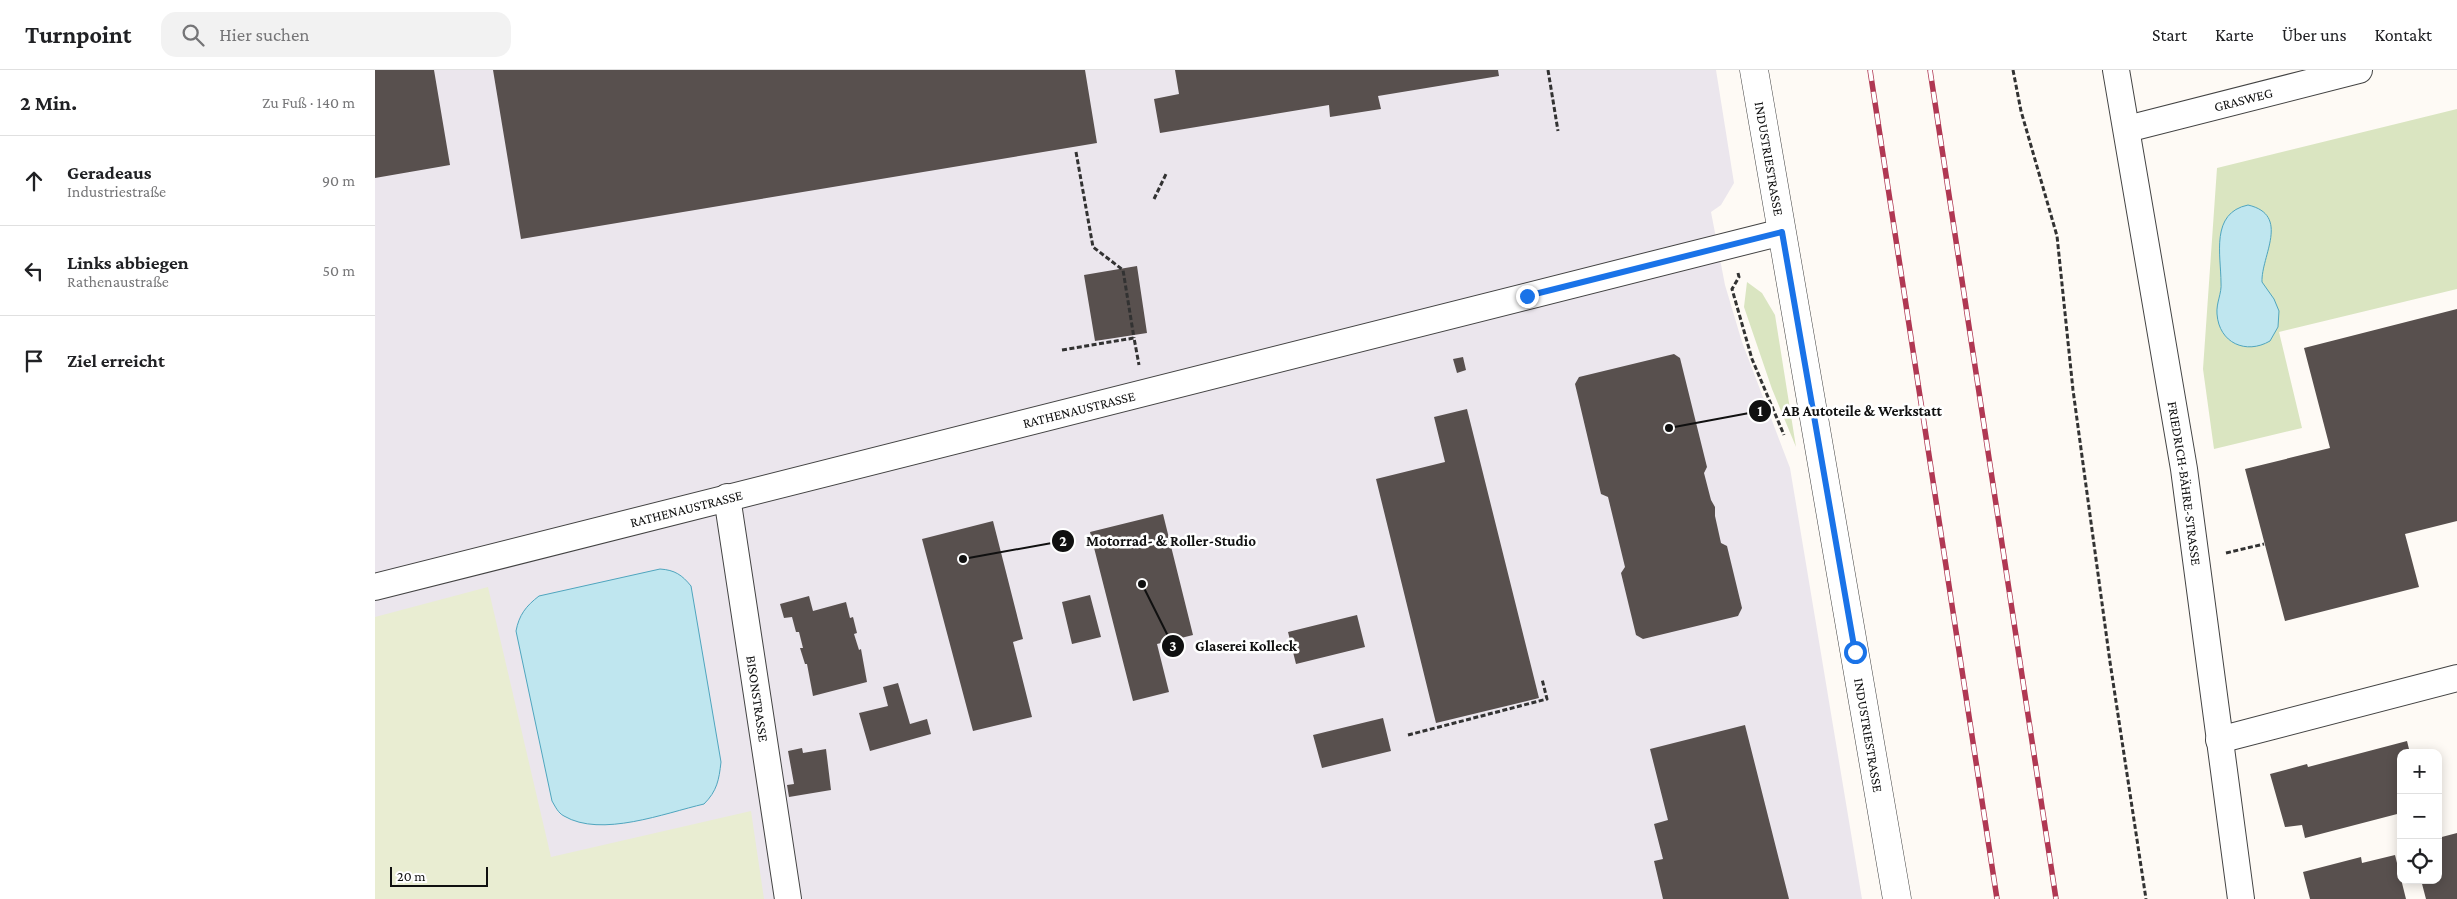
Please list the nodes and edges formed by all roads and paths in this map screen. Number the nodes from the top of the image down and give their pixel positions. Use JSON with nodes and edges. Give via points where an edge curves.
{"nodes":[{"id":1,"x":1548,"y":70,"type":"edge"},
{"id":2,"x":1754,"y":70,"type":"edge"},
{"id":3,"x":2013,"y":70,"type":"edge"},
{"id":4,"x":2116,"y":70,"type":"edge"},
{"id":5,"x":2359,"y":70,"type":"edge"},
{"id":6,"x":2127,"y":129,"type":"junction"},
{"id":7,"x":1558,"y":131,"type":"dead end"},
{"id":8,"x":1076,"y":152,"type":"dead end"},
{"id":9,"x":1167,"y":172,"type":"dead end"},
{"id":10,"x":1154,"y":200,"type":"dead end"},
{"id":11,"x":1782,"y":232,"type":"junction"},
{"id":12,"x":1134,"y":338,"type":"junction"},
{"id":13,"x":1062,"y":350,"type":"dead end"},
{"id":14,"x":1139,"y":368,"type":"dead end"},
{"id":15,"x":727,"y":498,"type":"junction"},
{"id":16,"x":2264,"y":544,"type":"dead end"},
{"id":17,"x":2221,"y":555,"type":"dead end"},
{"id":18,"x":375,"y":587,"type":"edge"},
{"id":19,"x":2457,"y":678,"type":"edge"},
{"id":20,"x":1542,"y":679,"type":"dead end"},
{"id":21,"x":1408,"y":734,"type":"dead end"},
{"id":22,"x":2219,"y":740,"type":"junction"},
{"id":23,"x":788,"y":899,"type":"edge"},
{"id":24,"x":1897,"y":899,"type":"edge"},
{"id":25,"x":2146,"y":899,"type":"edge"},
{"id":26,"x":2241,"y":899,"type":"edge"}],
"edges":[{"from":1,"to":7,"type":"path"},
{"from":2,"to":11,"type":"street","name":"INDUSTRIESTRASSE"},
{"from":3,"to":25,"type":"path","via":[[2021,112],[2057,236],[2074,400]]},
{"from":4,"to":6,"type":"street","name":"FRIEDRICH-BÄHRE-STRASSE"},
{"from":5,"to":6,"type":"street","name":"GRASWEG"},
{"from":6,"to":22,"type":"street","name":"FRIEDRICH-BÄHRE-STRASSE","via":[[2184,469]]},
{"from":8,"to":12,"type":"path","via":[[1093,248],[1123,270]]},
{"from":9,"to":10,"type":"path"},
{"from":11,"to":15,"type":"street","name":"RATHENAUSTRASSE"},
{"from":11,"to":24,"type":"street","name":"INDUSTRIESTRASSE"},
{"from":12,"to":13,"type":"path"},
{"from":12,"to":14,"type":"path"},
{"from":15,"to":18,"type":"street","name":"RATHENAUSTRASSE"},
{"from":15,"to":23,"type":"street","name":"BISONSTRASSE"},
{"from":16,"to":17,"type":"path"},
{"from":19,"to":22,"type":"street"},
{"from":20,"to":21,"type":"path","via":[[1547,699]]},
{"from":22,"to":26,"type":"street","name":"FRIEDRICH-BÄHRE-STRASSE"}]}
